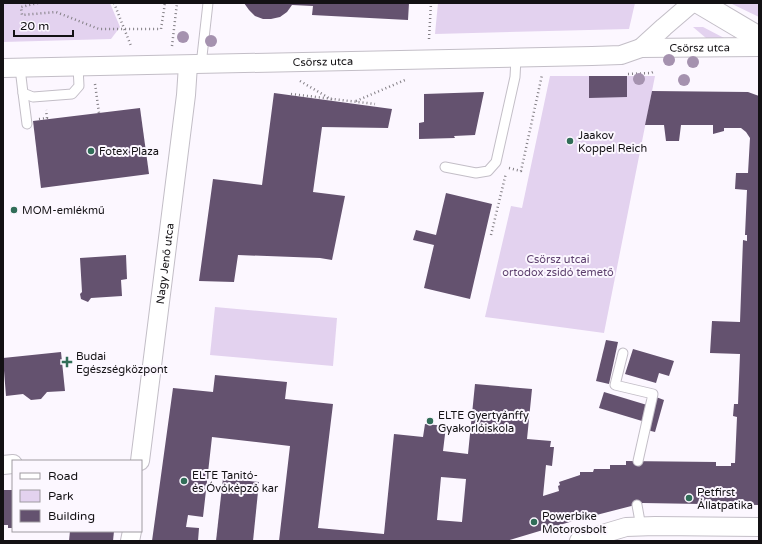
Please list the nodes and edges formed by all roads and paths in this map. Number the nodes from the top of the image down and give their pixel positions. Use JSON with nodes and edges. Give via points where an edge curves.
{"nodes":[{"id":1,"x":38,"y":3,"type":"edge"},
{"id":2,"x":114,"y":3,"type":"edge"},
{"id":3,"x":165,"y":3,"type":"edge"},
{"id":4,"x":177,"y":3,"type":"edge"},
{"id":5,"x":208,"y":3,"type":"edge"},
{"id":6,"x":431,"y":3,"type":"edge"},
{"id":7,"x":692,"y":3,"type":"edge"},
{"id":8,"x":700,"y":3,"type":"edge"},
{"id":9,"x":125,"y":29,"type":"junction"},
{"id":10,"x":759,"y":38,"type":"edge"},
{"id":11,"x":429,"y":39,"type":"dead end"},
{"id":12,"x":131,"y":46,"type":"dead end"},
{"id":13,"x":759,"y":47,"type":"edge"},
{"id":14,"x":172,"y":48,"type":"dead end"},
{"id":15,"x":641,"y":48,"type":"junction"},
{"id":16,"x":516,"y":58,"type":"junction"},
{"id":17,"x":194,"y":65,"type":"junction"},
{"id":18,"x":78,"y":67,"type":"junction"},
{"id":19,"x":11,"y":68,"type":"edge"},
{"id":20,"x":655,"y":70,"type":"dead end"},
{"id":21,"x":542,"y":73,"type":"dead end"},
{"id":22,"x":635,"y":74,"type":"dead end"},
{"id":23,"x":294,"y":78,"type":"dead end"},
{"id":24,"x":405,"y":80,"type":"dead end"},
{"id":25,"x":95,"y":82,"type":"dead end"},
{"id":26,"x":23,"y":93,"type":"junction"},
{"id":27,"x":291,"y":94,"type":"dead end"},
{"id":28,"x":334,"y":101,"type":"dead end"},
{"id":29,"x":354,"y":102,"type":"junction"},
{"id":30,"x":375,"y":104,"type":"dead end"},
{"id":31,"x":99,"y":113,"type":"dead end"},
{"id":32,"x":27,"y":124,"type":"dead end"},
{"id":33,"x":445,"y":167,"type":"dead end"},
{"id":34,"x":491,"y":235,"type":"dead end"},
{"id":35,"x":623,"y":353,"type":"dead end"},
{"id":36,"x":140,"y":460,"type":"edge"},
{"id":37,"x":638,"y":461,"type":"dead end"},
{"id":38,"x":637,"y":505,"type":"dead end"},
{"id":39,"x":641,"y":527,"type":"junction"},
{"id":40,"x":759,"y":527,"type":"edge"},
{"id":41,"x":579,"y":541,"type":"edge"}],
"edges":[{"from":1,"to":9,"type":"path","via":[[21,7],[22,15],[56,12],[99,29]]},
{"from":2,"to":9,"type":"path"},
{"from":3,"to":9,"type":"path","via":[[161,29]]},
{"from":4,"to":14,"type":"path"},
{"from":5,"to":17,"type":"lane"},
{"from":6,"to":11,"type":"path"},
{"from":7,"to":15,"type":"street","name":"Csörsz utca"},
{"from":8,"to":10,"type":"street"},
{"from":9,"to":12,"type":"path"},
{"from":13,"to":15,"type":"street","name":"Csörsz utca"},
{"from":15,"to":16,"type":"street","name":"Csörsz utca","via":[[621,55]]},
{"from":16,"to":17,"type":"street","name":"Csörsz utca"},
{"from":16,"to":33,"type":"lane","via":[[515,77],[496,162],[488,171],[476,173]]},
{"from":17,"to":18,"type":"street","name":"Csörsz utca"},
{"from":17,"to":36,"type":"street","name":"Nagy Jenő utca","via":[[186,102]]},
{"from":18,"to":19,"type":"street","name":"Csörsz utca"},
{"from":18,"to":26,"type":"lane","via":[[78,86],[72,94],[33,97]]},
{"from":19,"to":26,"type":"lane"},
{"from":20,"to":22,"type":"path","via":[[651,73]]},
{"from":21,"to":34,"type":"path","via":[[521,171],[508,168]]},
{"from":23,"to":28,"type":"path"},
{"from":24,"to":29,"type":"path"},
{"from":25,"to":31,"type":"path"},
{"from":26,"to":32,"type":"lane"},
{"from":27,"to":29,"type":"path"},
{"from":29,"to":30,"type":"path"},
{"from":35,"to":37,"type":"lane","via":[[615,385],[653,394]]},
{"from":38,"to":39,"type":"lane"},
{"from":39,"to":40,"type":"street"},
{"from":39,"to":41,"type":"street","via":[[626,527]]}]}
